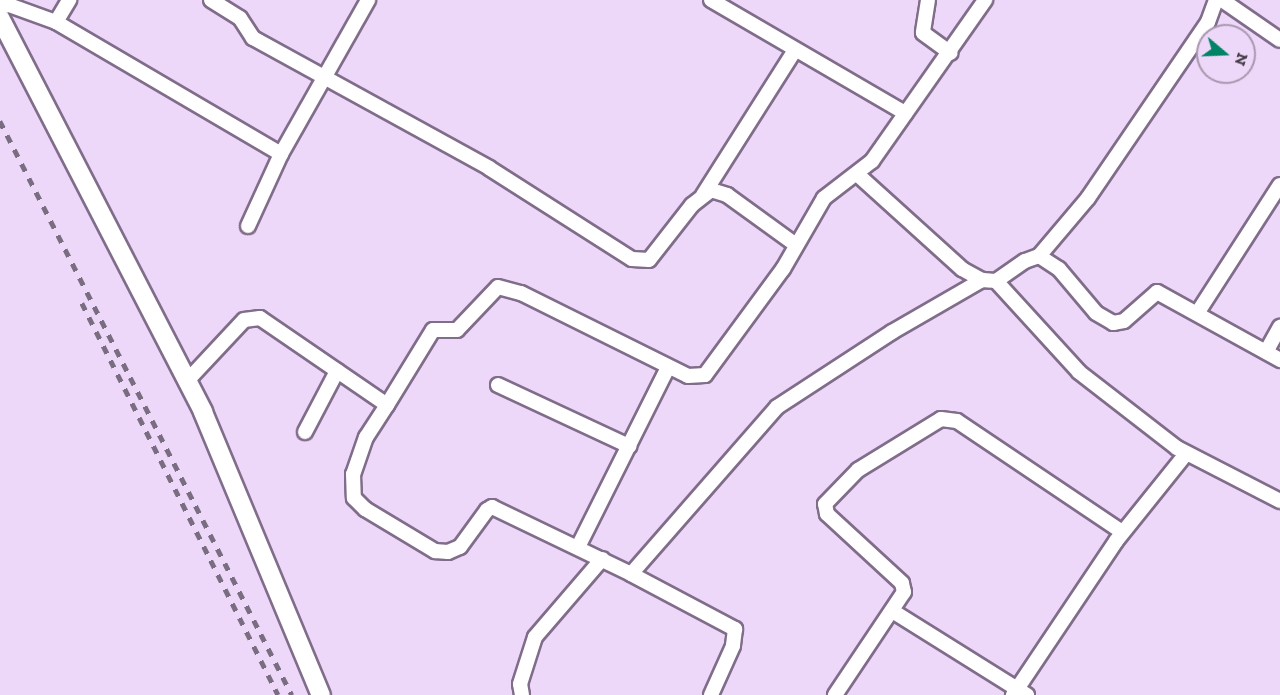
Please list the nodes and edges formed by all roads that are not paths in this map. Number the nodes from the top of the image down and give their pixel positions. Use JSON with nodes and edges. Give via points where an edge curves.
{"nodes":[{"id":1,"x":69,"y":0,"type":"edge"},
{"id":2,"x":211,"y":0,"type":"edge"},
{"id":3,"x":368,"y":0,"type":"edge"},
{"id":4,"x":711,"y":0,"type":"edge"},
{"id":5,"x":928,"y":0,"type":"edge"},
{"id":6,"x":985,"y":0,"type":"edge"},
{"id":7,"x":1216,"y":0,"type":"edge"},
{"id":8,"x":1222,"y":0,"type":"edge"},
{"id":9,"x":0,"y":7,"type":"edge"},
{"id":10,"x":0,"y":18,"type":"edge"},
{"id":11,"x":56,"y":22,"type":"junction"},
{"id":12,"x":1280,"y":40,"type":"edge"},
{"id":13,"x":795,"y":50,"type":"junction"},
{"id":14,"x":951,"y":53,"type":"junction"},
{"id":15,"x":325,"y":75,"type":"junction"},
{"id":16,"x":905,"y":113,"type":"junction"},
{"id":17,"x":281,"y":154,"type":"junction"},
{"id":18,"x":857,"y":174,"type":"junction"},
{"id":19,"x":1280,"y":186,"type":"edge"},
{"id":20,"x":701,"y":197,"type":"junction"},
{"id":21,"x":249,"y":226,"type":"dead end"},
{"id":22,"x":796,"y":245,"type":"junction"},
{"id":23,"x":1039,"y":256,"type":"junction"},
{"id":24,"x":989,"y":281,"type":"junction"},
{"id":25,"x":1198,"y":312,"type":"junction"},
{"id":26,"x":1280,"y":327,"type":"edge"},
{"id":27,"x":1266,"y":352,"type":"junction"},
{"id":28,"x":1280,"y":360,"type":"edge"},
{"id":29,"x":668,"y":367,"type":"junction"},
{"id":30,"x":337,"y":371,"type":"junction"},
{"id":31,"x":187,"y":381,"type":"junction"},
{"id":32,"x":498,"y":385,"type":"dead end"},
{"id":33,"x":387,"y":405,"type":"junction"},
{"id":34,"x":305,"y":432,"type":"dead end"},
{"id":35,"x":629,"y":446,"type":"junction"},
{"id":36,"x":1185,"y":454,"type":"junction"},
{"id":37,"x":1280,"y":501,"type":"edge"},
{"id":38,"x":1122,"y":532,"type":"junction"},
{"id":39,"x":578,"y":547,"type":"junction"},
{"id":40,"x":602,"y":559,"type":"junction"},
{"id":41,"x":631,"y":574,"type":"junction"},
{"id":42,"x":894,"y":612,"type":"junction"},
{"id":43,"x":1019,"y":693,"type":"edge"},
{"id":44,"x":321,"y":695,"type":"edge"},
{"id":45,"x":522,"y":695,"type":"edge"},
{"id":46,"x":711,"y":695,"type":"edge"},
{"id":47,"x":835,"y":695,"type":"edge"}],
"edges":[{"from":1,"to":11,"type":"street"},
{"from":2,"to":15,"type":"street","via":[[240,18],[253,38]]},
{"from":3,"to":15,"type":"street"},
{"from":4,"to":13,"type":"street"},
{"from":5,"to":14,"type":"street","via":[[923,33]]},
{"from":6,"to":14,"type":"street"},
{"from":7,"to":23,"type":"street","via":[[1208,22],[1094,188]]},
{"from":8,"to":12,"type":"street"},
{"from":9,"to":11,"type":"street","via":[[9,6]]},
{"from":10,"to":31,"type":"street"},
{"from":11,"to":17,"type":"street"},
{"from":13,"to":16,"type":"street"},
{"from":13,"to":20,"type":"street"},
{"from":14,"to":16,"type":"street"},
{"from":15,"to":17,"type":"street"},
{"from":15,"to":20,"type":"street","via":[[489,168],[632,259],[649,260]]},
{"from":16,"to":18,"type":"street","via":[[872,161]]},
{"from":17,"to":21,"type":"street"},
{"from":18,"to":22,"type":"street","via":[[824,198]]},
{"from":18,"to":24,"type":"street","via":[[962,269]]},
{"from":19,"to":25,"type":"street"},
{"from":20,"to":22,"type":"street","via":[[711,190],[727,195]]},
{"from":22,"to":29,"type":"street","via":[[705,375],[688,376]]},
{"from":23,"to":24,"type":"street"},
{"from":23,"to":25,"type":"street","via":[[1059,269],[1096,313],[1113,323],[1124,321],[1157,292]]},
{"from":24,"to":36,"type":"street","via":[[1079,372]]},
{"from":24,"to":41,"type":"street","via":[[892,332],[777,407]]},
{"from":25,"to":27,"type":"street"},
{"from":26,"to":27,"type":"street"},
{"from":27,"to":28,"type":"street"},
{"from":29,"to":33,"type":"street","via":[[521,293],[498,287],[457,330],[433,330]]},
{"from":29,"to":35,"type":"street"},
{"from":30,"to":31,"type":"street","via":[[260,318],[252,317],[244,320]]},
{"from":30,"to":33,"type":"street"},
{"from":30,"to":34,"type":"street"},
{"from":31,"to":44,"type":"street"},
{"from":32,"to":35,"type":"street"},
{"from":33,"to":39,"type":"street","via":[[366,438],[353,474],[354,498],[364,509],[435,551],[460,547],[492,507]]},
{"from":35,"to":39,"type":"street"},
{"from":36,"to":37,"type":"street"},
{"from":36,"to":38,"type":"street"},
{"from":38,"to":42,"type":"street","via":[[957,421],[941,419],[858,470],[825,504],[827,514],[902,584],[904,592]]},
{"from":38,"to":43,"type":"street"},
{"from":39,"to":40,"type":"street"},
{"from":40,"to":41,"type":"street"},
{"from":40,"to":45,"type":"street","via":[[535,637],[520,684]]},
{"from":41,"to":46,"type":"street","via":[[735,629],[733,646]]},
{"from":42,"to":43,"type":"street"},
{"from":42,"to":47,"type":"street"}]}
